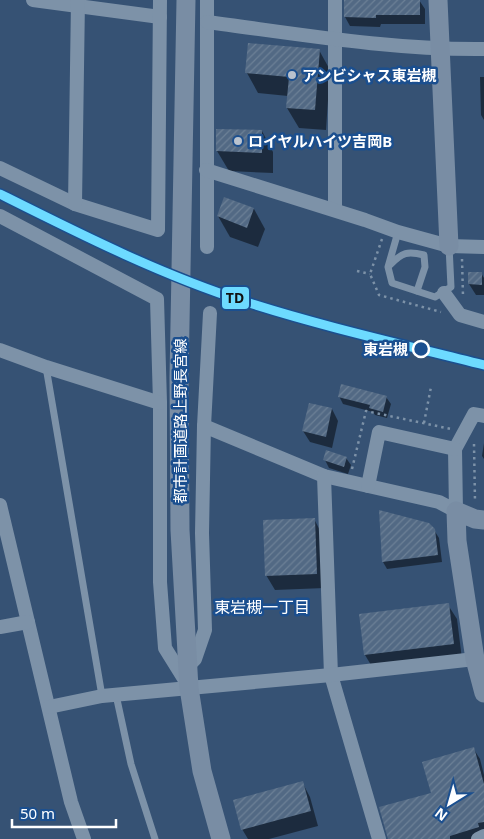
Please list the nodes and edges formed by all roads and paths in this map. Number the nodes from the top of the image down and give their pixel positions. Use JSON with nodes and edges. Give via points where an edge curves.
{"nodes":[{"id":1,"x":33,"y":0,"type":"edge"},
{"id":2,"x":160,"y":0,"type":"edge"},
{"id":3,"x":186,"y":0,"type":"edge"},
{"id":4,"x":207,"y":0,"type":"edge"},
{"id":5,"x":334,"y":0,"type":"edge"},
{"id":6,"x":438,"y":0,"type":"edge"},
{"id":7,"x":78,"y":3,"type":"edge"},
{"id":8,"x":160,"y":17,"type":"junction"},
{"id":9,"x":207,"y":22,"type":"junction"},
{"id":10,"x":335,"y":38,"type":"junction"},
{"id":11,"x":439,"y":49,"type":"junction"},
{"id":12,"x":484,"y":49,"type":"edge"},
{"id":13,"x":0,"y":168,"type":"edge"},
{"id":14,"x":206,"y":170,"type":"junction"},
{"id":15,"x":75,"y":204,"type":"junction"},
{"id":16,"x":335,"y":210,"type":"junction"},
{"id":17,"x":0,"y":216,"type":"edge"},
{"id":18,"x":398,"y":232,"type":"junction"},
{"id":19,"x":383,"y":235,"type":"dead end"},
{"id":20,"x":208,"y":247,"type":"dead end"},
{"id":21,"x":484,"y":247,"type":"edge"},
{"id":22,"x":456,"y":251,"type":"junction"},
{"id":23,"x":388,"y":267,"type":"junction"},
{"id":24,"x":357,"y":271,"type":"dead end"},
{"id":25,"x":370,"y":274,"type":"junction"},
{"id":26,"x":417,"y":291,"type":"junction"},
{"id":27,"x":444,"y":293,"type":"junction"},
{"id":28,"x":463,"y":299,"type":"dead end"},
{"id":29,"x":210,"y":313,"type":"dead end"},
{"id":30,"x":445,"y":313,"type":"dead end"},
{"id":31,"x":484,"y":322,"type":"edge"},
{"id":32,"x":0,"y":350,"type":"edge"},
{"id":33,"x":46,"y":367,"type":"junction"},
{"id":34,"x":431,"y":387,"type":"dead end"},
{"id":35,"x":160,"y":403,"type":"junction"},
{"id":36,"x":484,"y":416,"type":"edge"},
{"id":37,"x":424,"y":423,"type":"junction"},
{"id":38,"x":204,"y":426,"type":"junction"},
{"id":39,"x":451,"y":429,"type":"dead end"},
{"id":40,"x":474,"y":439,"type":"dead end"},
{"id":41,"x":455,"y":449,"type":"junction"},
{"id":42,"x":344,"y":470,"type":"dead end"},
{"id":43,"x":324,"y":476,"type":"junction"},
{"id":44,"x":368,"y":486,"type":"junction"},
{"id":45,"x":0,"y":505,"type":"edge"},
{"id":46,"x":456,"y":511,"type":"junction"},
{"id":47,"x":480,"y":514,"type":"edge"},
{"id":48,"x":28,"y":622,"type":"junction"},
{"id":49,"x":0,"y":627,"type":"edge"},
{"id":50,"x":475,"y":659,"type":"junction"},
{"id":51,"x":188,"y":666,"type":"junction"},
{"id":52,"x":331,"y":675,"type":"junction"},
{"id":53,"x":189,"y":688,"type":"junction"},
{"id":54,"x":484,"y":693,"type":"edge"},
{"id":55,"x":109,"y":695,"type":"junction"},
{"id":56,"x":49,"y":707,"type":"junction"},
{"id":57,"x":484,"y":836,"type":"edge"},
{"id":58,"x":84,"y":839,"type":"edge"},
{"id":59,"x":155,"y":839,"type":"edge"},
{"id":60,"x":221,"y":839,"type":"edge"},
{"id":61,"x":379,"y":839,"type":"edge"},
{"id":62,"x":478,"y":839,"type":"edge"}],
"edges":[{"from":1,"to":7,"type":"street"},
{"from":2,"to":8,"type":"street"},
{"from":3,"to":51,"type":"street","name":"都市計画道路上野長宮線","via":[[179,378],[180,530]]},
{"from":4,"to":9,"type":"street"},
{"from":5,"to":10,"type":"street"},
{"from":6,"to":11,"type":"street"},
{"from":7,"to":8,"type":"street"},
{"from":7,"to":15,"type":"street"},
{"from":8,"to":15,"type":"street","via":[[158,230]]},
{"from":9,"to":10,"type":"street"},
{"from":9,"to":14,"type":"street"},
{"from":10,"to":11,"type":"street"},
{"from":10,"to":16,"type":"street"},
{"from":11,"to":12,"type":"street"},
{"from":11,"to":22,"type":"street"},
{"from":13,"to":15,"type":"street"},
{"from":14,"to":16,"type":"street"},
{"from":14,"to":20,"type":"street"},
{"from":16,"to":18,"type":"street"},
{"from":17,"to":35,"type":"street","via":[[157,298]]},
{"from":18,"to":22,"type":"street"},
{"from":18,"to":23,"type":"lane"},
{"from":19,"to":25,"type":"path"},
{"from":21,"to":22,"type":"street"},
{"from":22,"to":27,"type":"lane","via":[[451,287]]},
{"from":22,"to":28,"type":"path"},
{"from":23,"to":26,"type":"lane","via":[[392,284]]},
{"from":23,"to":26,"type":"lane","via":[[397,257],[410,252],[424,255],[425,267]]},
{"from":24,"to":25,"type":"path"},
{"from":25,"to":30,"type":"path","via":[[378,295]]},
{"from":26,"to":27,"type":"lane","via":[[435,297]]},
{"from":27,"to":31,"type":"street","via":[[460,315]]},
{"from":29,"to":38,"type":"street"},
{"from":32,"to":33,"type":"street"},
{"from":33,"to":35,"type":"street"},
{"from":33,"to":55,"type":"lane"},
{"from":34,"to":37,"type":"path"},
{"from":35,"to":53,"type":"street","via":[[160,582],[164,648]]},
{"from":36,"to":41,"type":"street","via":[[474,414]]},
{"from":37,"to":39,"type":"path"},
{"from":37,"to":42,"type":"path","via":[[366,411],[352,470]]},
{"from":38,"to":43,"type":"street"},
{"from":38,"to":51,"type":"street","via":[[202,533],[205,630],[196,659]]},
{"from":40,"to":47,"type":"path"},
{"from":41,"to":44,"type":"street","via":[[379,432]]},
{"from":41,"to":46,"type":"street"},
{"from":43,"to":44,"type":"street"},
{"from":43,"to":52,"type":"street"},
{"from":44,"to":46,"type":"street","via":[[439,502]]},
{"from":45,"to":48,"type":"street"},
{"from":46,"to":47,"type":"street","via":[[475,519]]},
{"from":46,"to":50,"type":"street","via":[[457,541]]},
{"from":48,"to":49,"type":"street"},
{"from":48,"to":56,"type":"street"},
{"from":50,"to":52,"type":"street"},
{"from":50,"to":54,"type":"street"},
{"from":51,"to":53,"type":"street","name":"都市計画道路上野長宮線"},
{"from":52,"to":53,"type":"street"},
{"from":52,"to":61,"type":"street"},
{"from":53,"to":55,"type":"street"},
{"from":53,"to":60,"type":"street","name":"都市計画道路上野長宮線","via":[[202,771]]},
{"from":55,"to":56,"type":"street"},
{"from":55,"to":59,"type":"lane"},
{"from":56,"to":58,"type":"street"},
{"from":57,"to":62,"type":"street"}]}
